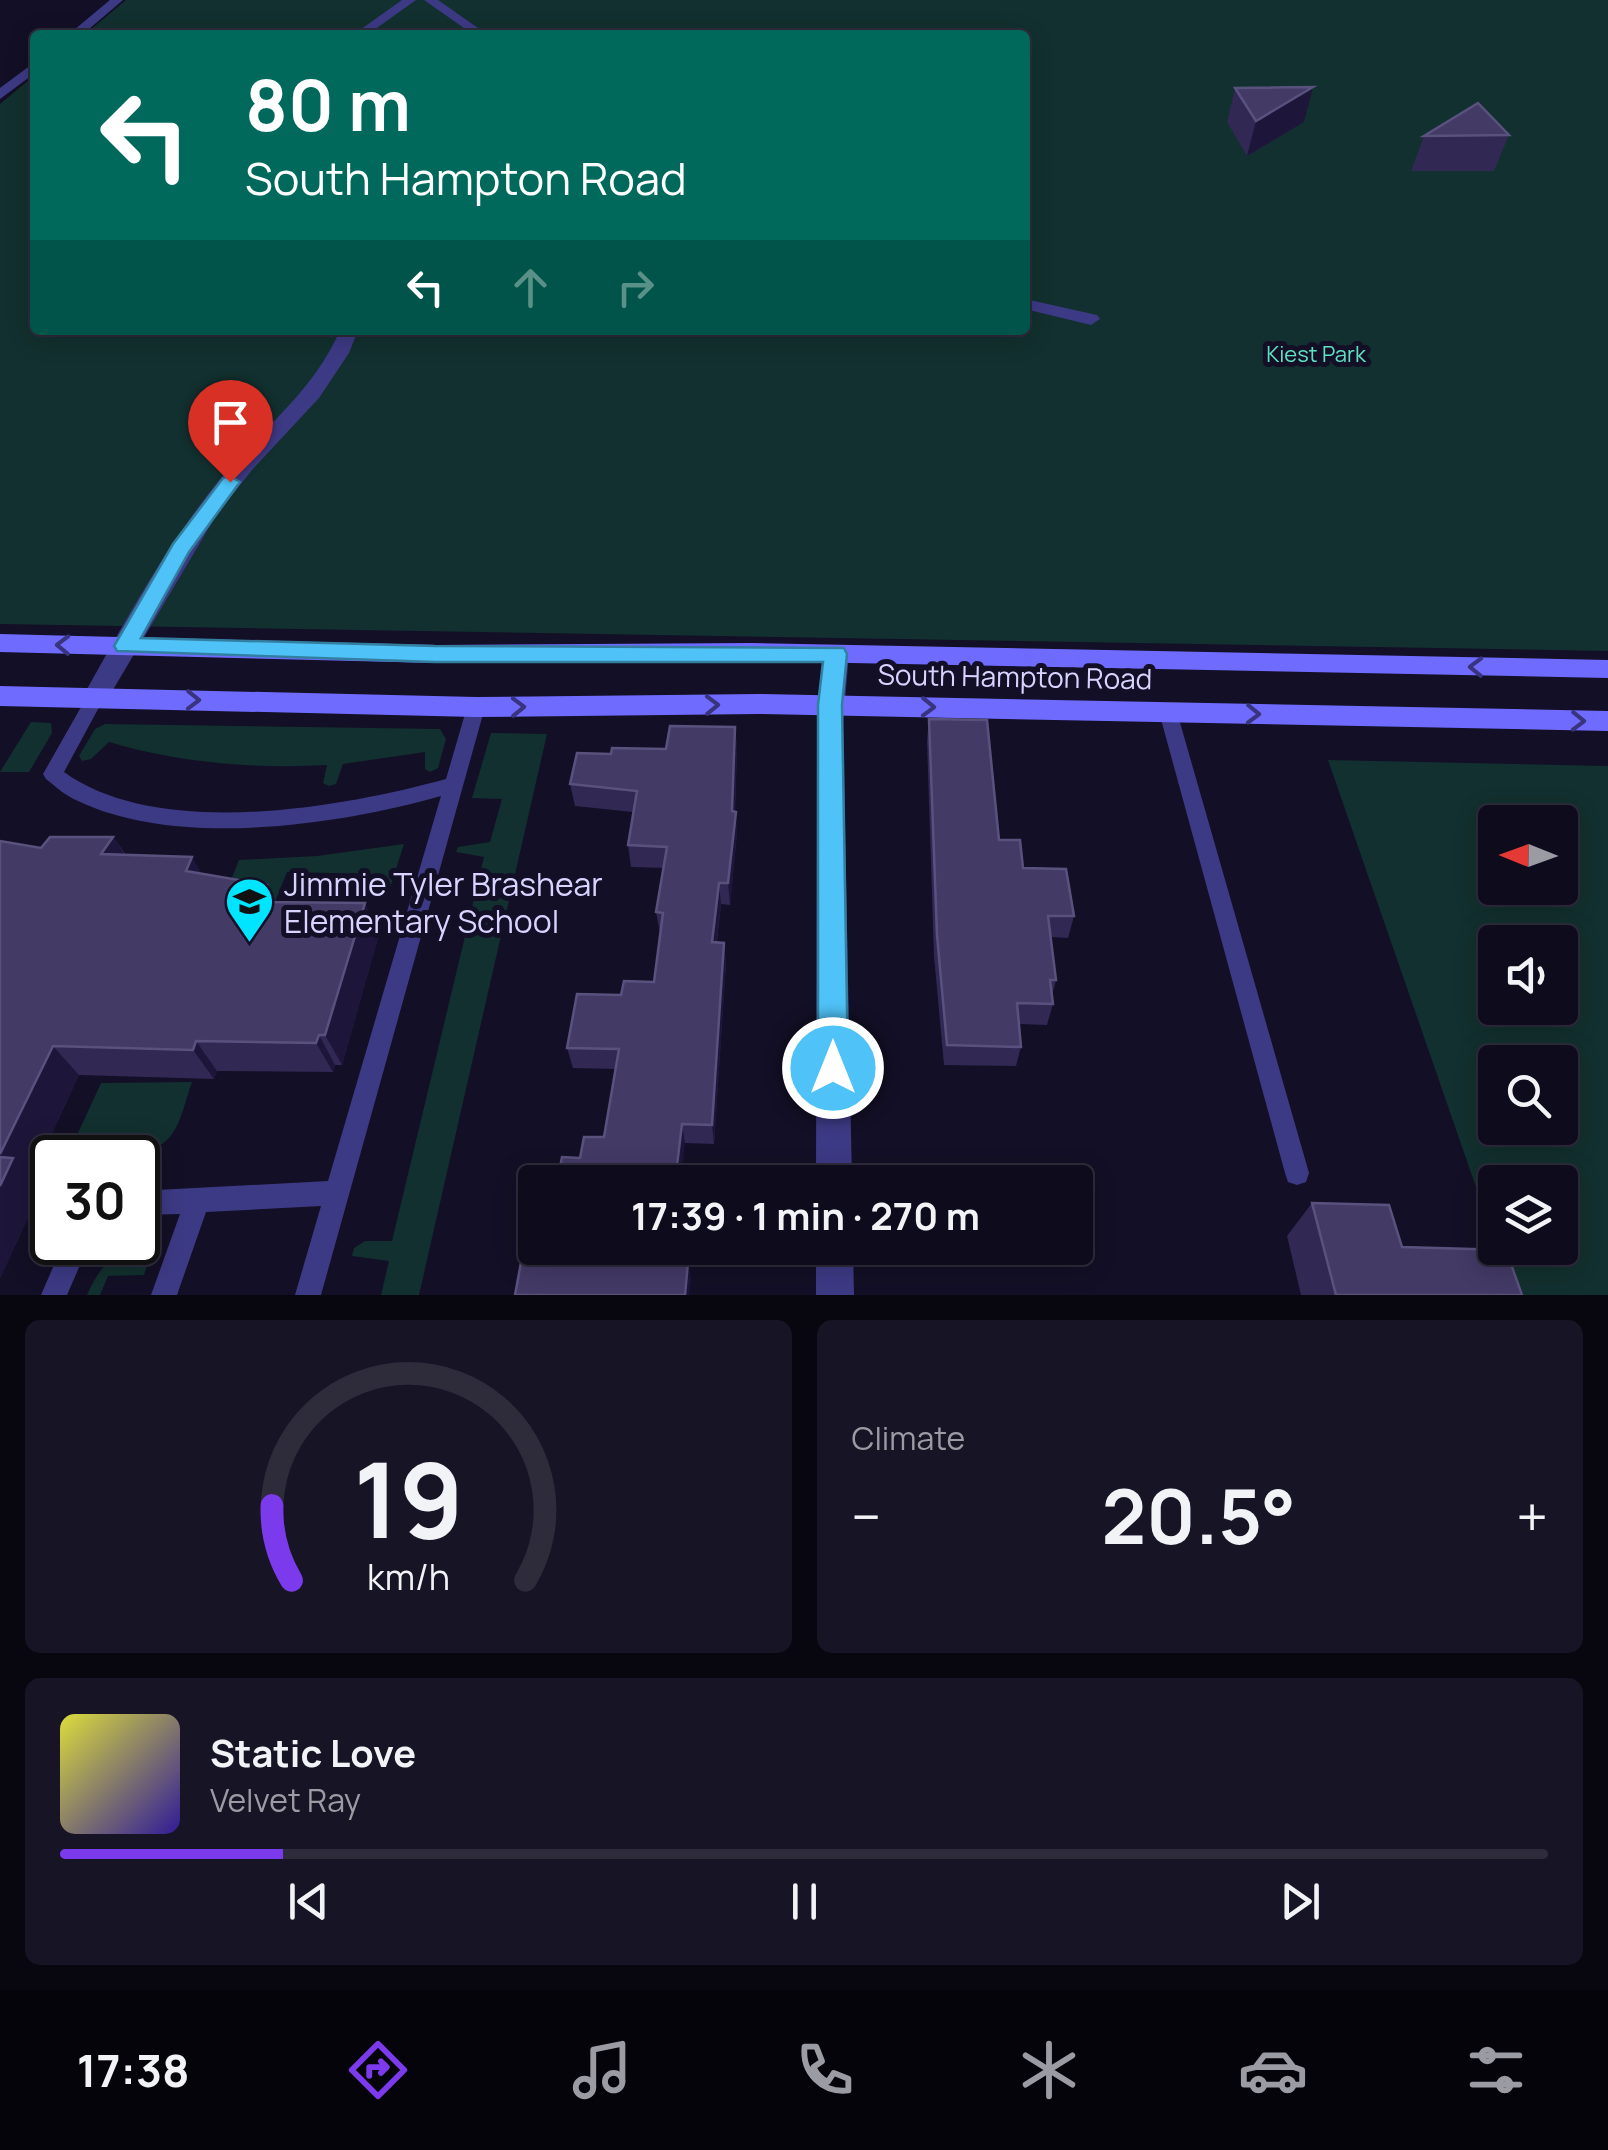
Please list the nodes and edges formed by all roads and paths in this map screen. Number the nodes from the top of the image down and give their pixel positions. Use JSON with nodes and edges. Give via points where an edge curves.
{"nodes":[{"id":1,"x":117,"y":0,"type":"edge"},
{"id":2,"x":410,"y":0,"type":"edge"},
{"id":3,"x":430,"y":0,"type":"edge"},
{"id":4,"x":80,"y":30,"type":"edge"},
{"id":5,"x":366,"y":30,"type":"edge"},
{"id":6,"x":475,"y":30,"type":"edge"},
{"id":7,"x":30,"y":70,"type":"edge"},
{"id":8,"x":0,"y":95,"type":"edge"},
{"id":9,"x":1030,"y":305,"type":"edge"},
{"id":10,"x":1091,"y":319,"type":"dead end"},
{"id":11,"x":347,"y":335,"type":"edge"},
{"id":12,"x":0,"y":643,"type":"edge"},
{"id":13,"x":126,"y":646,"type":"junction"},
{"id":14,"x":836,"y":654,"type":"junction"},
{"id":15,"x":1608,"y":669,"type":"edge"},
{"id":16,"x":0,"y":696,"type":"edge"},
{"id":17,"x":95,"y":698,"type":"junction"},
{"id":18,"x":830,"y":705,"type":"junction"},
{"id":19,"x":476,"y":707,"type":"junction"},
{"id":20,"x":1168,"y":712,"type":"junction"},
{"id":21,"x":1608,"y":722,"type":"edge"},
{"id":22,"x":452,"y":785,"type":"junction"},
{"id":23,"x":834,"y":1165,"type":"edge"},
{"id":24,"x":1297,"y":1173,"type":"dead end"},
{"id":25,"x":336,"y":1194,"type":"junction"},
{"id":26,"x":198,"y":1200,"type":"junction"},
{"id":27,"x":160,"y":1202,"type":"edge"},
{"id":28,"x":67,"y":1265,"type":"edge"},
{"id":29,"x":835,"y":1265,"type":"edge"},
{"id":30,"x":54,"y":1295,"type":"edge"},
{"id":31,"x":164,"y":1295,"type":"edge"},
{"id":32,"x":308,"y":1295,"type":"edge"},
{"id":33,"x":836,"y":1295,"type":"edge"}],
"edges":[{"from":1,"to":4,"type":"street"},
{"from":2,"to":5,"type":"street"},
{"from":3,"to":6,"type":"street"},
{"from":7,"to":8,"type":"street"},
{"from":9,"to":10,"type":"street"},
{"from":11,"to":13,"type":"street","via":[[339,361],[230,482],[180,549]]},
{"from":13,"to":12,"type":"main road","name":"South Hampton Road","one_way":true},
{"from":13,"to":14,"type":"main road","name":"South Hampton Road"},
{"from":13,"to":17,"type":"street"},
{"from":15,"to":14,"type":"main road","name":"South Hampton Road","one_way":true},
{"from":14,"to":18,"type":"street"},
{"from":16,"to":17,"type":"main road","name":"South Hampton Road"},
{"from":17,"to":19,"type":"main road","name":"South Hampton Road","one_way":true},
{"from":17,"to":22,"type":"lane","via":[[53,774],[82,795],[118,808],[250,818],[368,806]]},
{"from":19,"to":18,"type":"main road","name":"South Hampton Road","one_way":true},
{"from":18,"to":20,"type":"main road","name":"South Hampton Road","one_way":true},
{"from":18,"to":23,"type":"street"},
{"from":19,"to":22,"type":"lane"},
{"from":20,"to":21,"type":"main road","name":"South Hampton Road","one_way":true},
{"from":20,"to":24,"type":"lane"},
{"from":22,"to":25,"type":"lane"},
{"from":25,"to":26,"type":"lane"},
{"from":25,"to":32,"type":"lane"},
{"from":26,"to":27,"type":"lane"},
{"from":26,"to":31,"type":"lane"},
{"from":28,"to":30,"type":"lane"},
{"from":29,"to":33,"type":"street"}]}
